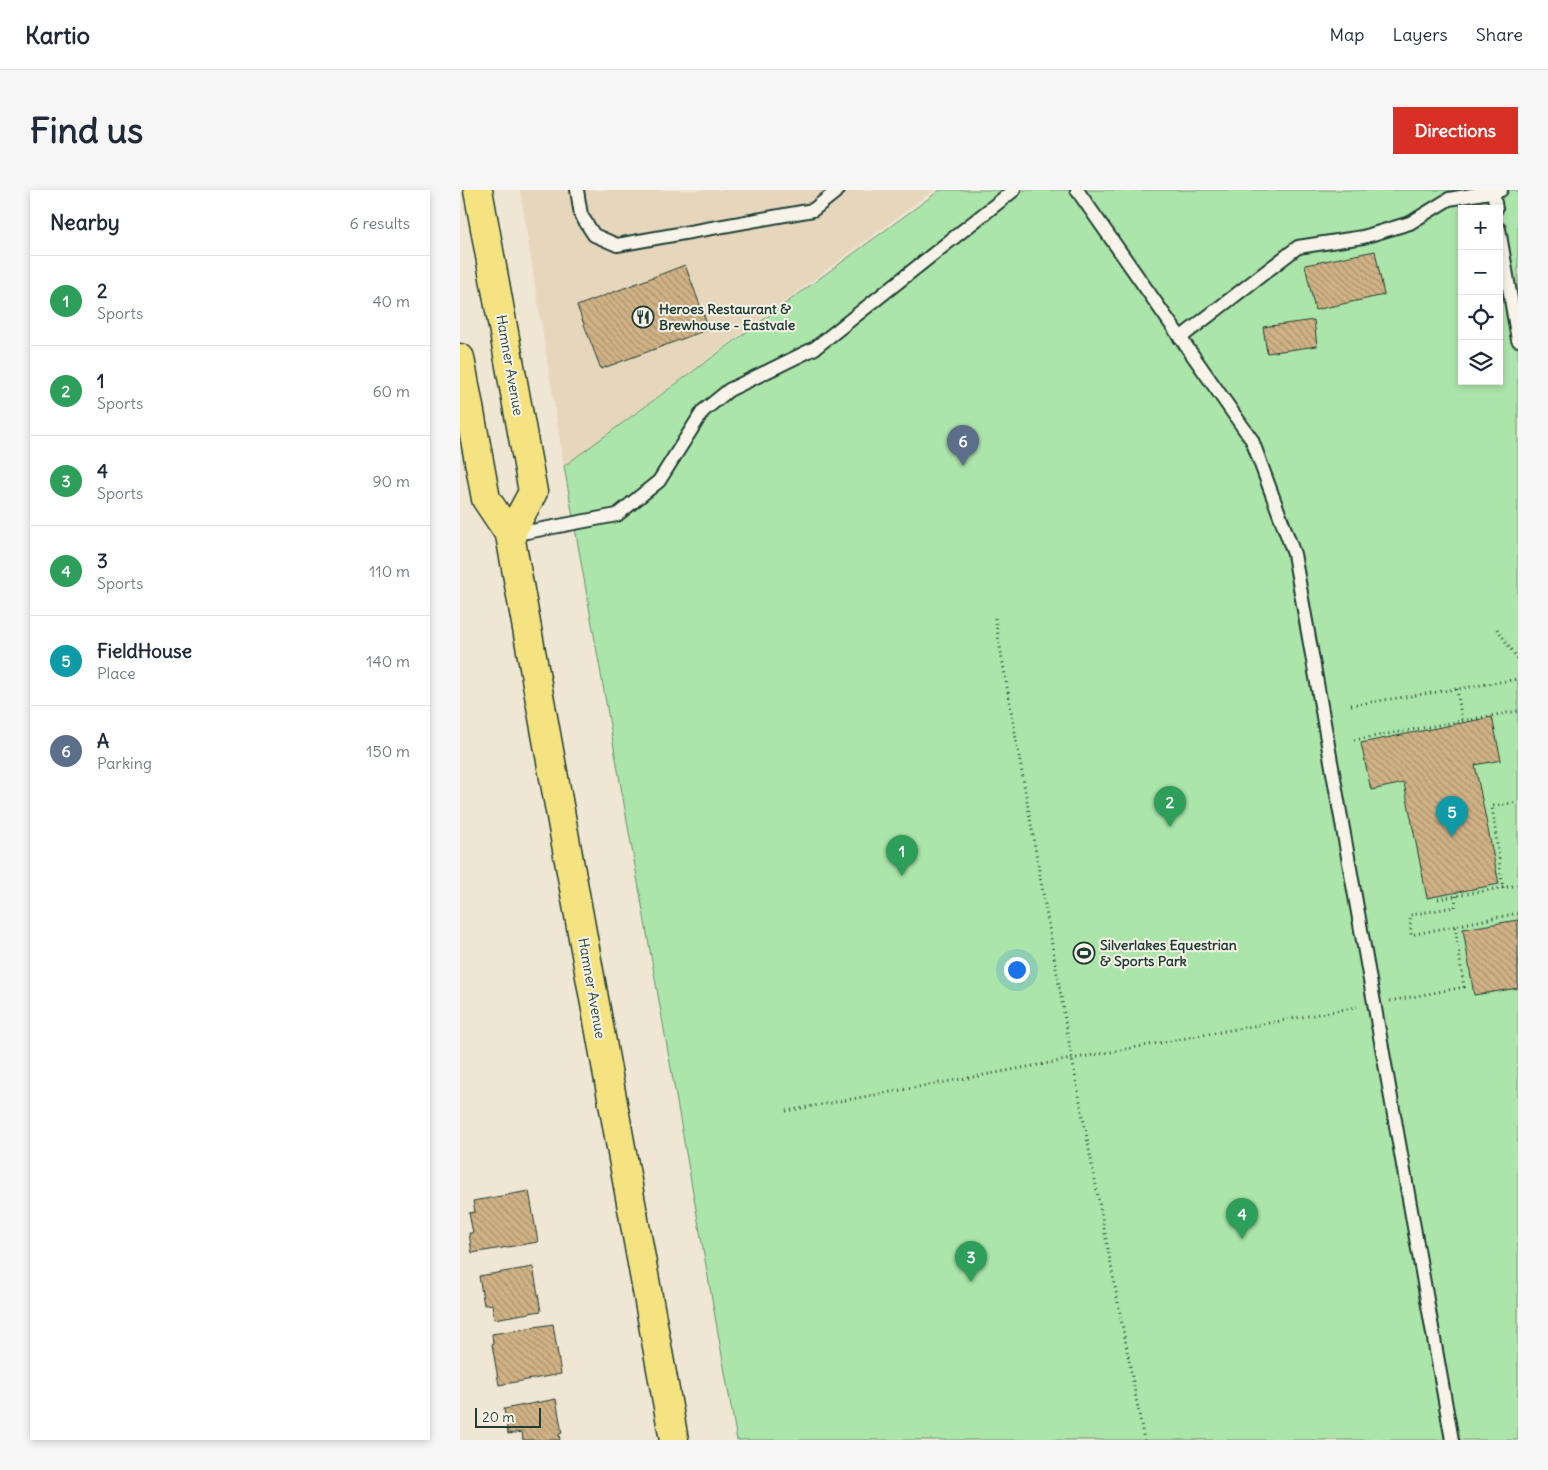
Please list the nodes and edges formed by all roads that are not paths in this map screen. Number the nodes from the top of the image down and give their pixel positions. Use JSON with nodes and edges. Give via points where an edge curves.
{"nodes":[{"id":1,"x":478,"y":190,"type":"edge"},
{"id":2,"x":577,"y":190,"type":"edge"},
{"id":3,"x":838,"y":190,"type":"edge"},
{"id":4,"x":1014,"y":190,"type":"edge"},
{"id":5,"x":1077,"y":190,"type":"edge"},
{"id":6,"x":1497,"y":191,"type":"edge"},
{"id":7,"x":1496,"y":205,"type":"edge"},
{"id":8,"x":1503,"y":250,"type":"edge"},
{"id":9,"x":1180,"y":338,"type":"junction"},
{"id":10,"x":1518,"y":340,"type":"edge"},
{"id":11,"x":460,"y":358,"type":"edge"},
{"id":12,"x":510,"y":535,"type":"junction"},
{"id":13,"x":674,"y":1440,"type":"edge"},
{"id":14,"x":1452,"y":1440,"type":"edge"}],
"edges":[{"from":1,"to":12,"type":"main road","name":"Hamner Avenue","via":[[533,492]]},
{"from":2,"to":3,"type":"lane","via":[[581,215],[594,235],[617,245],[813,210]]},
{"from":4,"to":12,"type":"lane","via":[[815,348],[728,390],[703,411],[659,480],[617,514]]},
{"from":5,"to":9,"type":"lane"},
{"from":6,"to":7,"type":"lane"},
{"from":6,"to":9,"type":"lane","via":[[1449,199],[1410,223],[1362,237],[1298,247]]},
{"from":8,"to":10,"type":"lane"},
{"from":9,"to":14,"type":"lane","via":[[1252,440],[1294,554]]},
{"from":11,"to":12,"type":"main road","name":"Hamner Avenue","via":[[486,499]]},
{"from":12,"to":13,"type":"main road","name":"Hamner Avenue"}]}
